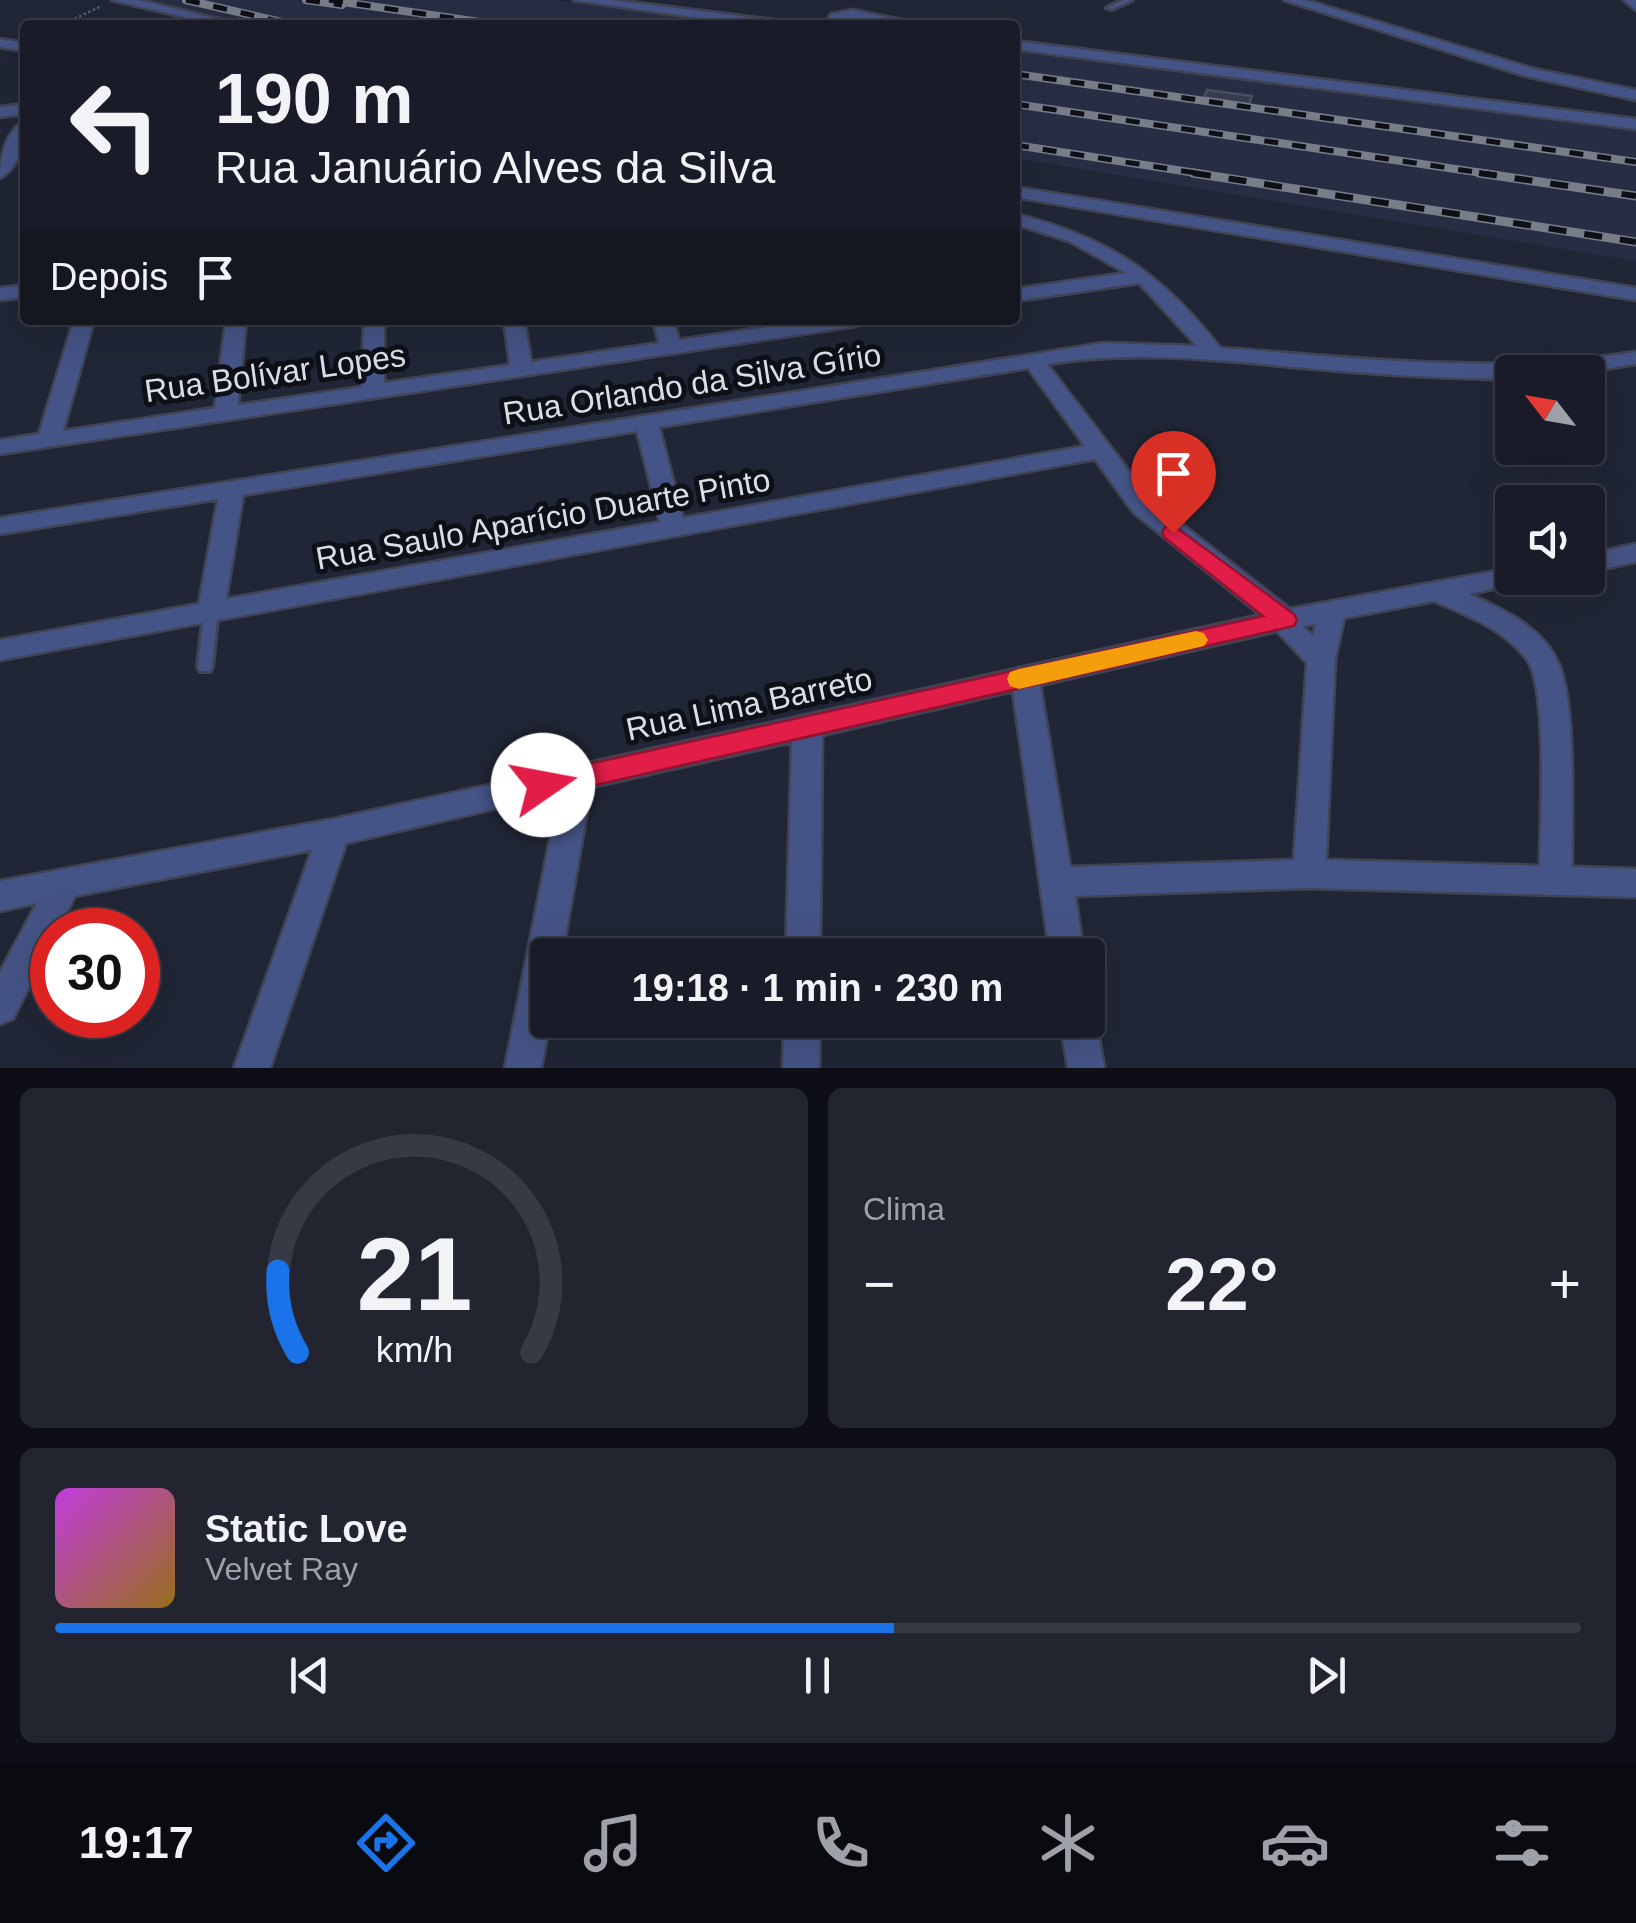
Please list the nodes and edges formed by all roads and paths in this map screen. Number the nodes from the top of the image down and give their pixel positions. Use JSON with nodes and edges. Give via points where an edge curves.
{"nodes":[{"id":1,"x":120,"y":0,"type":"edge"},
{"id":2,"x":580,"y":0,"type":"edge"},
{"id":3,"x":1129,"y":0,"type":"edge"},
{"id":4,"x":1291,"y":0,"type":"edge"},
{"id":5,"x":1631,"y":0,"type":"edge"},
{"id":6,"x":830,"y":5,"type":"dead end"},
{"id":7,"x":102,"y":6,"type":"dead end"},
{"id":8,"x":1636,"y":6,"type":"edge"},
{"id":9,"x":1110,"y":8,"type":"dead end"},
{"id":10,"x":71,"y":20,"type":"edge"},
{"id":11,"x":214,"y":20,"type":"edge"},
{"id":12,"x":741,"y":20,"type":"edge"},
{"id":13,"x":837,"y":20,"type":"edge"},
{"id":14,"x":1020,"y":47,"type":"edge"},
{"id":15,"x":1574,"y":83,"type":"junction"},
{"id":16,"x":1636,"y":96,"type":"edge"},
{"id":17,"x":1571,"y":115,"type":"junction"},
{"id":18,"x":1636,"y":124,"type":"edge"},
{"id":19,"x":20,"y":135,"type":"edge"},
{"id":20,"x":0,"y":173,"type":"edge"},
{"id":21,"x":1020,"y":193,"type":"edge"},
{"id":22,"x":1020,"y":220,"type":"edge"},
{"id":23,"x":1142,"y":277,"type":"junction"},
{"id":24,"x":1020,"y":294,"type":"edge"},
{"id":25,"x":1636,"y":294,"type":"edge"},
{"id":26,"x":83,"y":325,"type":"edge"},
{"id":27,"x":235,"y":325,"type":"edge"},
{"id":28,"x":374,"y":325,"type":"edge"},
{"id":29,"x":515,"y":325,"type":"edge"},
{"id":30,"x":665,"y":325,"type":"edge"},
{"id":31,"x":805,"y":325,"type":"edge"},
{"id":32,"x":672,"y":348,"type":"junction"},
{"id":33,"x":1213,"y":352,"type":"junction"},
{"id":34,"x":1636,"y":358,"type":"edge"},
{"id":35,"x":1034,"y":361,"type":"junction"},
{"id":36,"x":521,"y":368,"type":"junction"},
{"id":37,"x":373,"y":392,"type":"junction"},
{"id":38,"x":226,"y":412,"type":"junction"},
{"id":39,"x":647,"y":425,"type":"junction"},
{"id":40,"x":49,"y":439,"type":"junction"},
{"id":41,"x":0,"y":447,"type":"edge"},
{"id":42,"x":1098,"y":451,"type":"junction"},
{"id":43,"x":232,"y":488,"type":"junction"},
{"id":44,"x":0,"y":526,"type":"edge"},
{"id":45,"x":674,"y":528,"type":"junction"},
{"id":46,"x":1636,"y":553,"type":"edge"},
{"id":47,"x":1605,"y":559,"type":"edge"},
{"id":48,"x":1495,"y":587,"type":"edge"},
{"id":49,"x":1476,"y":598,"type":"junction"},
{"id":50,"x":211,"y":611,"type":"junction"},
{"id":51,"x":1332,"y":613,"type":"junction"},
{"id":52,"x":1285,"y":620,"type":"junction"},
{"id":53,"x":0,"y":650,"type":"edge"},
{"id":54,"x":1321,"y":659,"type":"junction"},
{"id":55,"x":205,"y":668,"type":"dead end"},
{"id":56,"x":1025,"y":678,"type":"junction"},
{"id":57,"x":807,"y":729,"type":"junction"},
{"id":58,"x":578,"y":778,"type":"junction"},
{"id":59,"x":334,"y":832,"type":"junction"},
{"id":60,"x":1309,"y":874,"type":"junction"},
{"id":61,"x":1556,"y":881,"type":"junction"},
{"id":62,"x":1055,"y":882,"type":"junction"},
{"id":63,"x":65,"y":883,"type":"junction"},
{"id":64,"x":1636,"y":883,"type":"edge"},
{"id":65,"x":0,"y":896,"type":"edge"},
{"id":66,"x":803,"y":938,"type":"edge"},
{"id":67,"x":1064,"y":938,"type":"edge"},
{"id":68,"x":0,"y":1007,"type":"edge"},
{"id":69,"x":802,"y":1038,"type":"edge"},
{"id":70,"x":1081,"y":1038,"type":"edge"},
{"id":71,"x":252,"y":1068,"type":"edge"},
{"id":72,"x":523,"y":1068,"type":"edge"},
{"id":73,"x":801,"y":1068,"type":"edge"},
{"id":74,"x":1086,"y":1068,"type":"edge"}],
"edges":[{"from":1,"to":11,"type":"street"},
{"from":2,"to":12,"type":"street"},
{"from":3,"to":9,"type":"lane"},
{"from":4,"to":15,"type":"street"},
{"from":5,"to":8,"type":"street"},
{"from":6,"to":13,"type":"street"},
{"from":7,"to":10,"type":"path"},
{"from":14,"to":17,"type":"street"},
{"from":15,"to":16,"type":"street"},
{"from":15,"to":17,"type":"street"},
{"from":17,"to":18,"type":"street"},
{"from":19,"to":20,"type":"street"},
{"from":21,"to":25,"type":"street"},
{"from":22,"to":23,"type":"street","via":[[1091,241]]},
{"from":23,"to":24,"type":"street"},
{"from":23,"to":33,"type":"street","via":[[1188,318]]},
{"from":26,"to":40,"type":"street"},
{"from":27,"to":38,"type":"street"},
{"from":28,"to":37,"type":"street"},
{"from":29,"to":36,"type":"street"},
{"from":30,"to":32,"type":"street"},
{"from":31,"to":32,"type":"street","name":"Rua Bolívar Lopes"},
{"from":32,"to":36,"type":"street","name":"Rua Bolívar Lopes"},
{"from":33,"to":34,"type":"street","name":"Rua Orlando da Silva Gírio","via":[[1473,373],[1544,372]]},
{"from":33,"to":35,"type":"street","name":"Rua Orlando da Silva Gírio","via":[[1104,349]]},
{"from":35,"to":39,"type":"street","name":"Rua Orlando da Silva Gírio"},
{"from":35,"to":42,"type":"street"},
{"from":36,"to":37,"type":"street","name":"Rua Bolívar Lopes"},
{"from":37,"to":38,"type":"street","name":"Rua Bolívar Lopes"},
{"from":38,"to":40,"type":"street","name":"Rua Bolívar Lopes"},
{"from":39,"to":43,"type":"street","name":"Rua Orlando da Silva Gírio"},
{"from":39,"to":45,"type":"street"},
{"from":40,"to":41,"type":"street","name":"Rua Bolívar Lopes"},
{"from":42,"to":45,"type":"street","name":"Rua Saulo Aparício Duarte Pinto"},
{"from":42,"to":52,"type":"street","via":[[1142,506]]},
{"from":43,"to":44,"type":"street","name":"Rua Orlando da Silva Gírio"},
{"from":43,"to":50,"type":"street"},
{"from":45,"to":50,"type":"street","name":"Rua Saulo Aparício Duarte Pinto"},
{"from":46,"to":47,"type":"street"},
{"from":48,"to":49,"type":"street","name":"Rua Lima Barreto"},
{"from":49,"to":51,"type":"street","name":"Rua Lima Barreto","via":[[1438,592]]},
{"from":49,"to":61,"type":"street","via":[[1547,668]]},
{"from":50,"to":53,"type":"street","name":"Rua Saulo Aparício Duarte Pinto"},
{"from":50,"to":55,"type":"lane"},
{"from":51,"to":52,"type":"street","name":"Rua Lima Barreto"},
{"from":51,"to":54,"type":"street"},
{"from":52,"to":54,"type":"street"},
{"from":52,"to":56,"type":"street","name":"Rua Lima Barreto"},
{"from":54,"to":60,"type":"street"},
{"from":56,"to":57,"type":"street","name":"Rua Lima Barreto"},
{"from":56,"to":62,"type":"street"},
{"from":57,"to":58,"type":"street","name":"Rua Lima Barreto"},
{"from":57,"to":66,"type":"street"},
{"from":58,"to":59,"type":"street","name":"Rua Lima Barreto"},
{"from":58,"to":72,"type":"street"},
{"from":59,"to":63,"type":"street","name":"Rua Lima Barreto"},
{"from":59,"to":71,"type":"street"},
{"from":60,"to":61,"type":"street"},
{"from":60,"to":62,"type":"street"},
{"from":61,"to":64,"type":"street"},
{"from":62,"to":67,"type":"street"},
{"from":63,"to":65,"type":"street","name":"Rua Lima Barreto"},
{"from":63,"to":68,"type":"street"},
{"from":69,"to":73,"type":"street"},
{"from":70,"to":74,"type":"street"}]}
